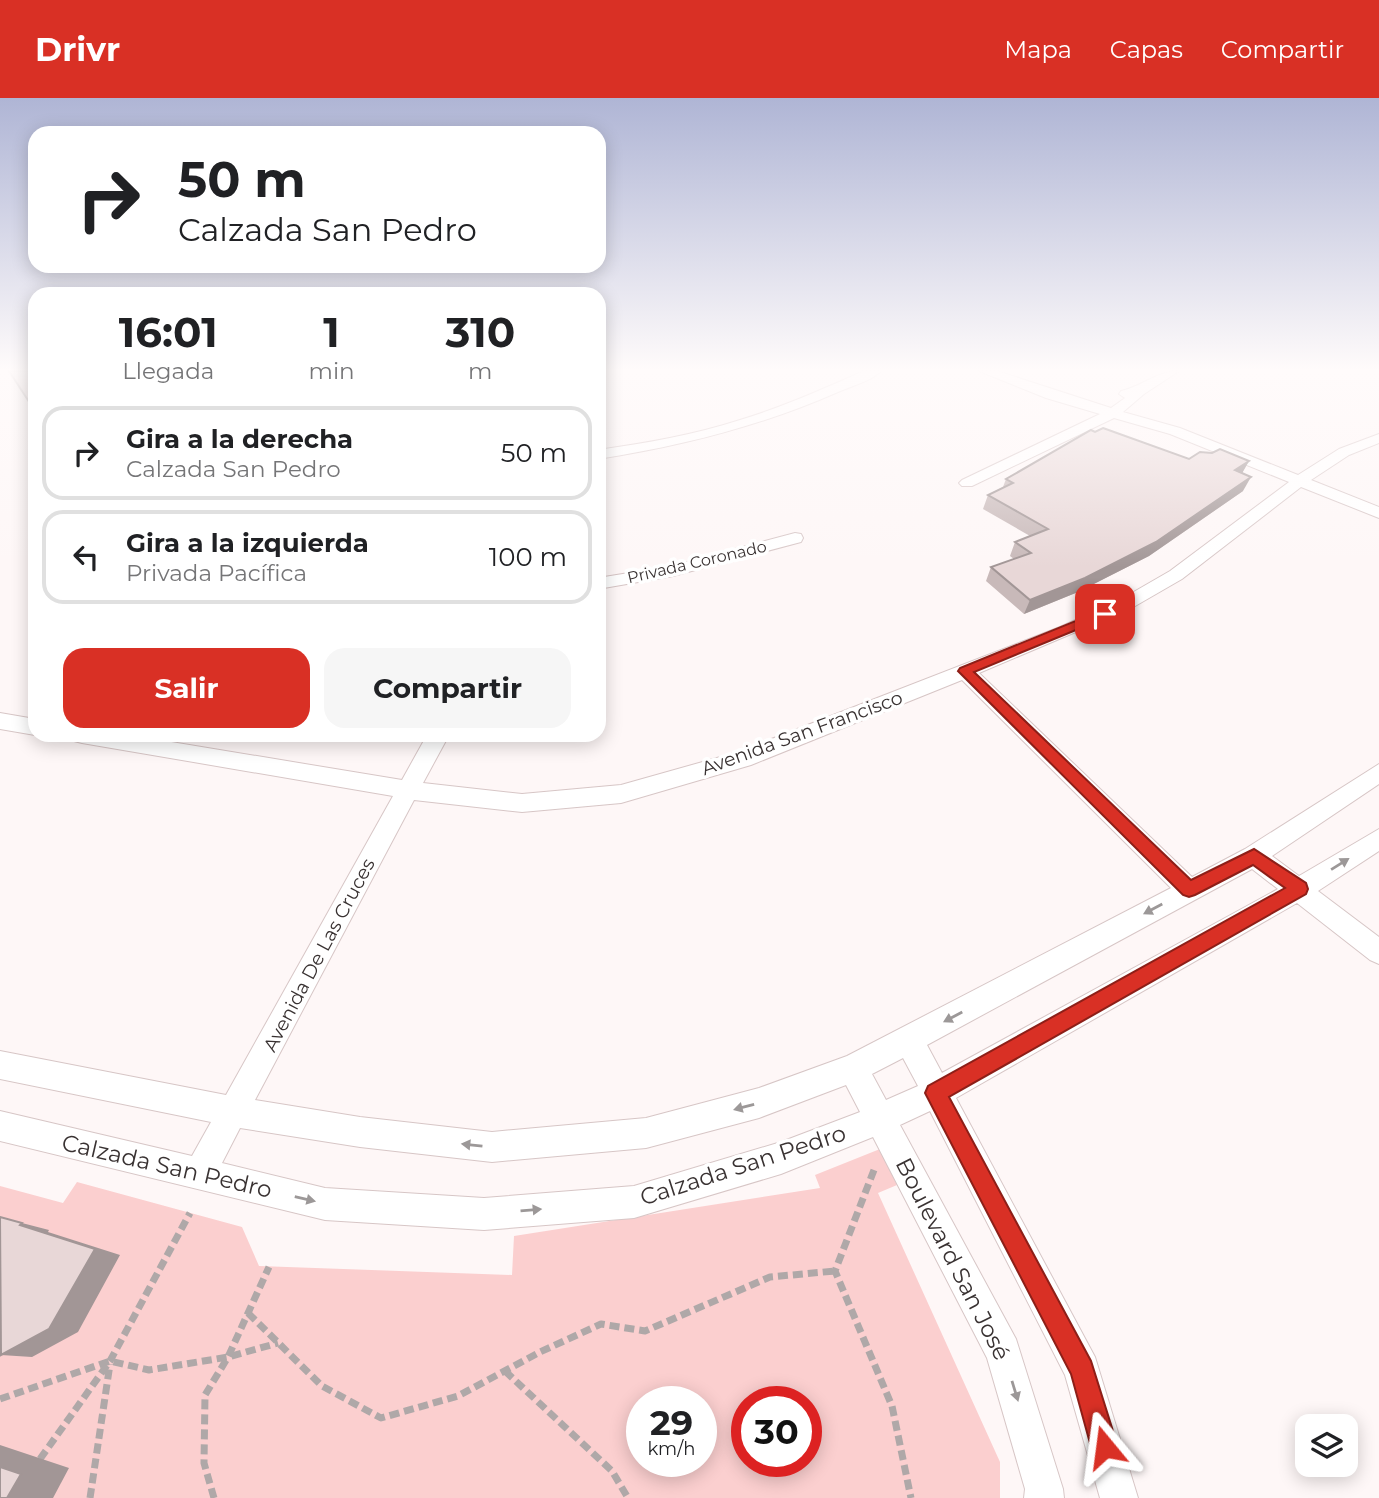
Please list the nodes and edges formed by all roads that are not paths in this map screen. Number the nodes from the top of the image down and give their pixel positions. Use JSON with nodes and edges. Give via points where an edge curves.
{"nodes":[{"id":1,"x":700,"y":436,"type":"edge"},
{"id":2,"x":1060,"y":436,"type":"edge"},
{"id":3,"x":1188,"y":436,"type":"edge"},
{"id":4,"x":1379,"y":438,"type":"edge"},
{"id":5,"x":606,"y":454,"type":"edge"},
{"id":6,"x":1300,"y":481,"type":"junction"},
{"id":7,"x":967,"y":484,"type":"dead end"},
{"id":8,"x":1379,"y":513,"type":"edge"},
{"id":9,"x":795,"y":538,"type":"dead end"},
{"id":10,"x":606,"y":583,"type":"edge"},
{"id":11,"x":965,"y":671,"type":"junction"},
{"id":12,"x":0,"y":721,"type":"edge"},
{"id":13,"x":28,"y":726,"type":"edge"},
{"id":14,"x":123,"y":742,"type":"edge"},
{"id":15,"x":434,"y":742,"type":"edge"},
{"id":16,"x":1379,"y":773,"type":"edge"},
{"id":17,"x":408,"y":790,"type":"junction"},
{"id":18,"x":1379,"y":839,"type":"edge"},
{"id":19,"x":1254,"y":856,"type":"junction"},
{"id":20,"x":1300,"y":889,"type":"junction"},
{"id":21,"x":1189,"y":890,"type":"junction"},
{"id":22,"x":1379,"y":952,"type":"edge"},
{"id":23,"x":909,"y":1040,"type":"junction"},
{"id":24,"x":0,"y":1065,"type":"edge"},
{"id":25,"x":853,"y":1068,"type":"junction"},
{"id":26,"x":936,"y":1093,"type":"junction"},
{"id":27,"x":235,"y":1112,"type":"junction"},
{"id":28,"x":882,"y":1118,"type":"junction"},
{"id":29,"x":0,"y":1126,"type":"edge"},
{"id":30,"x":199,"y":1174,"type":"junction"},
{"id":31,"x":1044,"y":1498,"type":"edge"},
{"id":32,"x":1119,"y":1498,"type":"edge"}],
"edges":[{"from":1,"to":5,"type":"street"},
{"from":2,"to":7,"type":"street"},
{"from":3,"to":6,"type":"street"},
{"from":4,"to":6,"type":"street","name":"Avenida San Francisco","via":[[1343,452]]},
{"from":6,"to":8,"type":"street"},
{"from":6,"to":11,"type":"street","name":"Avenida San Francisco","via":[[1176,575],[1124,605]]},
{"from":9,"to":10,"type":"street","name":"Privada Coronado","via":[[686,568]]},
{"from":11,"to":17,"type":"street","name":"Avenida San Francisco","via":[[743,759],[621,794],[522,803]]},
{"from":11,"to":21,"type":"street"},
{"from":12,"to":13,"type":"street"},
{"from":14,"to":17,"type":"street","name":"Avenida San Francisco"},
{"from":15,"to":17,"type":"street","name":"Avenida De Las Cruces"},
{"from":16,"to":19,"type":"street"},
{"from":17,"to":27,"type":"street","name":"Avenida De Las Cruces"},
{"from":20,"to":18,"type":"street","name":"Calzada San Pedro","one_way":true},
{"from":19,"to":20,"type":"street"},
{"from":19,"to":21,"type":"street"},
{"from":20,"to":22,"type":"street"},
{"from":20,"to":26,"type":"street","name":"Calzada San Pedro"},
{"from":21,"to":23,"type":"street","one_way":true},
{"from":23,"to":25,"type":"street"},
{"from":23,"to":26,"type":"street"},
{"from":24,"to":27,"type":"street"},
{"from":25,"to":27,"type":"street","one_way":true,"via":[[759,1103],[646,1133],[492,1147]]},
{"from":25,"to":28,"type":"street","name":"Boulevard San José"},
{"from":26,"to":28,"type":"street","name":"Calzada San Pedro"},
{"from":26,"to":32,"type":"street","via":[[1082,1370]]},
{"from":27,"to":30,"type":"street","name":"Avenida De Las Cruces"},
{"from":30,"to":28,"type":"street","name":"Calzada San Pedro","one_way":true,"via":[[325,1204],[498,1213],[634,1202],[780,1158]]},
{"from":28,"to":31,"type":"street","name":"Boulevard San José","one_way":true,"via":[[1003,1352]]},
{"from":29,"to":30,"type":"street","name":"Calzada San Pedro"}]}
